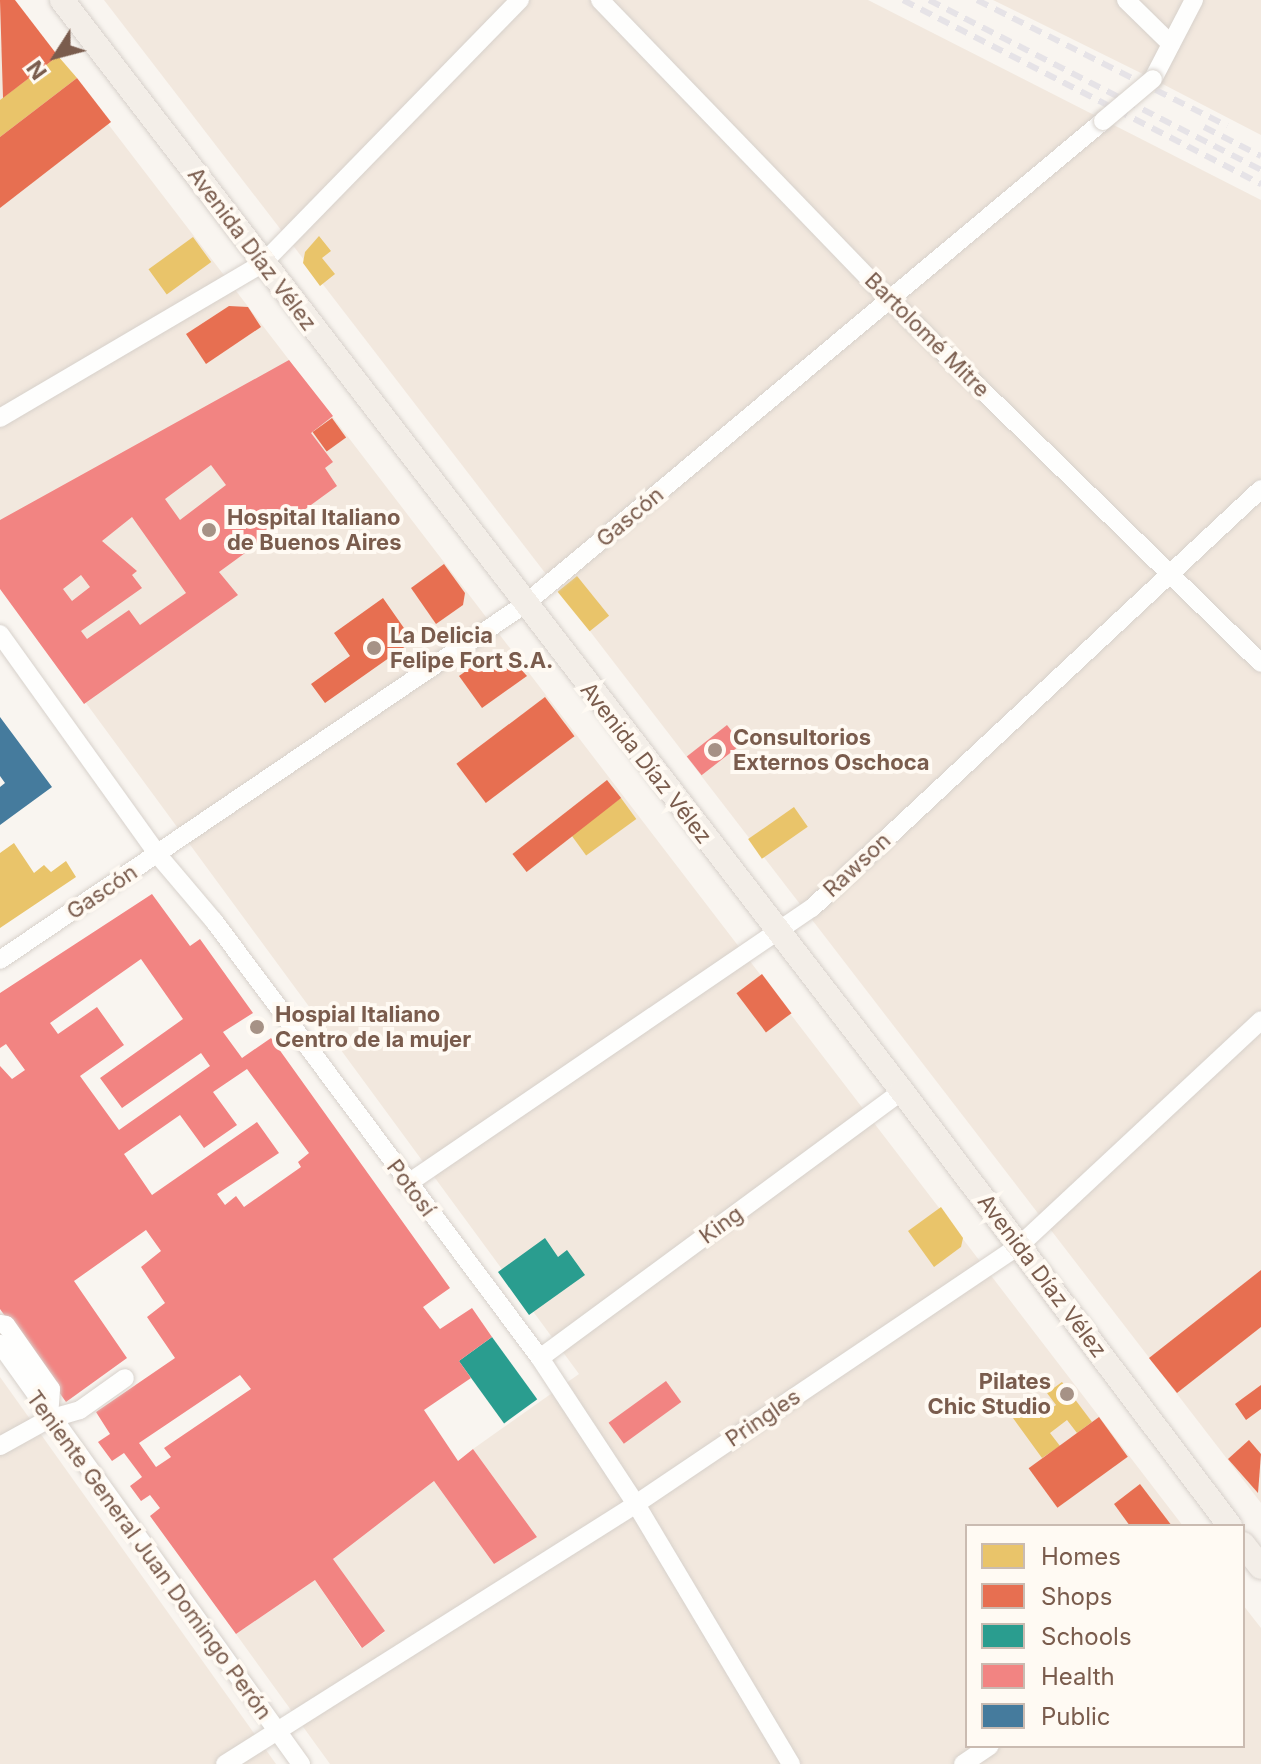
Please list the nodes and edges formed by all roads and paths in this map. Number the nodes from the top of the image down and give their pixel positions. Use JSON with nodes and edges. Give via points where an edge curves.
{"nodes":[{"id":1,"x":62,"y":0,"type":"edge"},
{"id":2,"x":520,"y":0,"type":"edge"},
{"id":3,"x":600,"y":0,"type":"edge"},
{"id":4,"x":1126,"y":0,"type":"edge"},
{"id":5,"x":1194,"y":0,"type":"edge"},
{"id":6,"x":1171,"y":44,"type":"junction"},
{"id":7,"x":263,"y":263,"type":"junction"},
{"id":8,"x":889,"y":299,"type":"junction"},
{"id":9,"x":0,"y":418,"type":"edge"},
{"id":10,"x":1261,"y":489,"type":"edge"},
{"id":11,"x":1170,"y":573,"type":"junction"},
{"id":12,"x":525,"y":604,"type":"junction"},
{"id":13,"x":0,"y":634,"type":"edge"},
{"id":14,"x":1261,"y":663,"type":"edge"},
{"id":15,"x":158,"y":855,"type":"junction"},
{"id":16,"x":779,"y":934,"type":"junction"},
{"id":17,"x":0,"y":960,"type":"edge"},
{"id":18,"x":1261,"y":1020,"type":"edge"},
{"id":19,"x":902,"y":1091,"type":"junction"},
{"id":20,"x":407,"y":1184,"type":"junction"},
{"id":21,"x":1019,"y":1246,"type":"junction"},
{"id":22,"x":0,"y":1324,"type":"edge"},
{"id":23,"x":0,"y":1344,"type":"edge"},
{"id":24,"x":540,"y":1358,"type":"junction"},
{"id":25,"x":125,"y":1378,"type":"dead end"},
{"id":26,"x":49,"y":1419,"type":"junction"},
{"id":27,"x":0,"y":1446,"type":"edge"},
{"id":28,"x":636,"y":1504,"type":"junction"},
{"id":29,"x":1228,"y":1524,"type":"edge"},
{"id":30,"x":279,"y":1734,"type":"junction"},
{"id":31,"x":987,"y":1748,"type":"edge"},
{"id":32,"x":225,"y":1764,"type":"edge"},
{"id":33,"x":301,"y":1764,"type":"edge"},
{"id":34,"x":791,"y":1764,"type":"edge"},
{"id":35,"x":963,"y":1764,"type":"edge"}],
"edges":[{"from":1,"to":7,"type":"main road","name":"Avenida Díaz Vélez"},
{"from":2,"to":7,"type":"street"},
{"from":3,"to":8,"type":"street","name":"Bartolomé Mitre"},
{"from":4,"to":6,"type":"street"},
{"from":5,"to":6,"type":"street","name":"Gascón"},
{"from":6,"to":8,"type":"street","name":"Gascón","bridge":true,"via":[[1153,79]]},
{"from":7,"to":9,"type":"street"},
{"from":7,"to":12,"type":"main road","name":"Avenida Díaz Vélez"},
{"from":8,"to":11,"type":"street","name":"Bartolomé Mitre"},
{"from":8,"to":12,"type":"street","name":"Gascón"},
{"from":10,"to":11,"type":"street","name":"Rawson"},
{"from":11,"to":14,"type":"street","name":"Bartolomé Mitre"},
{"from":11,"to":16,"type":"street","name":"Rawson"},
{"from":12,"to":15,"type":"street","name":"Gascón"},
{"from":12,"to":16,"type":"main road","name":"Avenida Díaz Vélez"},
{"from":13,"to":15,"type":"street","name":"Potosí"},
{"from":15,"to":17,"type":"street","name":"Gascón"},
{"from":15,"to":20,"type":"street","name":"Potosí","via":[[214,921]]},
{"from":16,"to":19,"type":"main road","name":"Avenida Díaz Vélez"},
{"from":16,"to":20,"type":"street","name":"Rawson"},
{"from":18,"to":21,"type":"street","name":"Pringles"},
{"from":19,"to":21,"type":"main road","name":"Avenida Díaz Vélez"},
{"from":19,"to":24,"type":"street","name":"King"},
{"from":20,"to":24,"type":"street","name":"Potosí"},
{"from":21,"to":28,"type":"street","name":"Pringles"},
{"from":21,"to":29,"type":"main road","name":"Avenida Díaz Vélez"},
{"from":22,"to":26,"type":"street","via":[[6,1325],[51,1389]]},
{"from":23,"to":26,"type":"street","name":"Teniente General Juan Domingo Perón"},
{"from":24,"to":28,"type":"street","name":"Potosí"},
{"from":25,"to":26,"type":"street","via":[[80,1410]]},
{"from":26,"to":27,"type":"street"},
{"from":26,"to":30,"type":"street","name":"Teniente General Juan Domingo Perón"},
{"from":28,"to":30,"type":"street","name":"Pringles"},
{"from":28,"to":34,"type":"street","name":"Potosí"},
{"from":30,"to":32,"type":"street","name":"Pringles"},
{"from":30,"to":33,"type":"street","name":"Teniente General Juan Domingo Perón"},
{"from":31,"to":35,"type":"street"}]}
